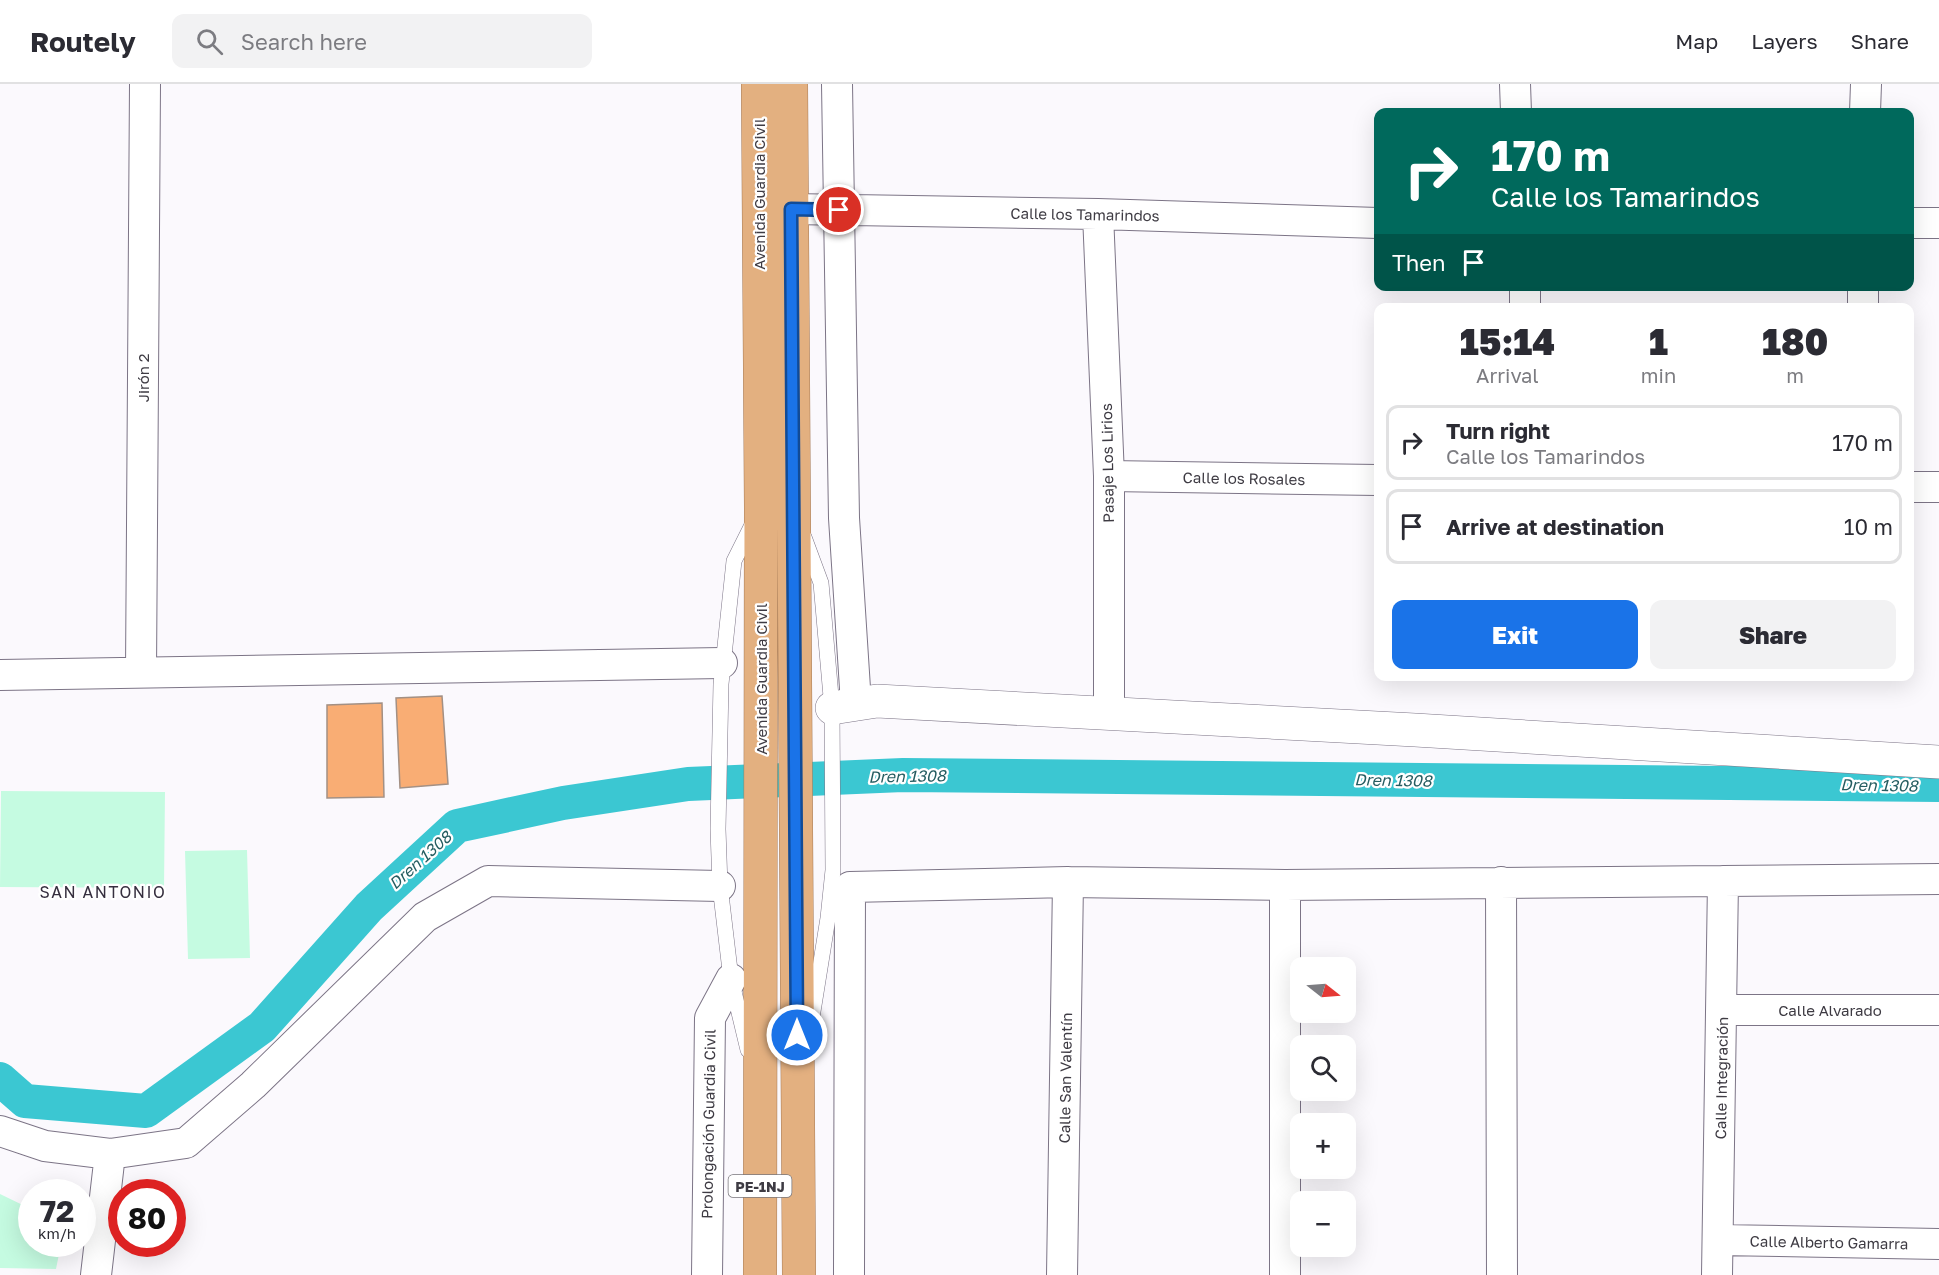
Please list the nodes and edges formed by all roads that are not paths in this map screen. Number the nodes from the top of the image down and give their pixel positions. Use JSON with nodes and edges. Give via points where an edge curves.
{"nodes":[{"id":1,"x":145,"y":84,"type":"edge"},
{"id":2,"x":758,"y":84,"type":"edge"},
{"id":3,"x":791,"y":84,"type":"edge"},
{"id":4,"x":837,"y":84,"type":"edge"},
{"id":5,"x":1515,"y":84,"type":"edge"},
{"id":6,"x":1866,"y":84,"type":"edge"},
{"id":7,"x":1516,"y":108,"type":"edge"},
{"id":8,"x":1865,"y":108,"type":"edge"},
{"id":9,"x":791,"y":209,"type":"junction"},
{"id":10,"x":839,"y":210,"type":"junction"},
{"id":11,"x":1098,"y":214,"type":"junction"},
{"id":12,"x":1374,"y":223,"type":"edge"},
{"id":13,"x":1914,"y":223,"type":"edge"},
{"id":14,"x":1939,"y":224,"type":"edge"},
{"id":15,"x":1109,"y":476,"type":"junction"},
{"id":16,"x":1374,"y":480,"type":"edge"},
{"id":17,"x":1914,"y":487,"type":"edge"},
{"id":18,"x":1939,"y":488,"type":"edge"},
{"id":19,"x":761,"y":508,"type":"junction"},
{"id":20,"x":794,"y":511,"type":"junction"},
{"id":21,"x":722,"y":663,"type":"junction"},
{"id":22,"x":141,"y":672,"type":"junction"},
{"id":23,"x":0,"y":675,"type":"edge"},
{"id":24,"x":840,"y":712,"type":"junction"},
{"id":25,"x":1109,"y":713,"type":"junction"},
{"id":26,"x":1939,"y":762,"type":"edge"},
{"id":27,"x":719,"y":875,"type":"junction"},
{"id":28,"x":1939,"y":879,"type":"edge"},
{"id":29,"x":1723,"y":881,"type":"junction"},
{"id":30,"x":1068,"y":882,"type":"junction"},
{"id":31,"x":1501,"y":882,"type":"junction"},
{"id":32,"x":1285,"y":885,"type":"junction"},
{"id":33,"x":731,"y":979,"type":"junction"},
{"id":34,"x":1722,"y":1010,"type":"junction"},
{"id":35,"x":1939,"y":1010,"type":"edge"},
{"id":36,"x":760,"y":1097,"type":"junction"},
{"id":37,"x":797,"y":1101,"type":"junction"},
{"id":38,"x":0,"y":1131,"type":"edge"},
{"id":39,"x":110,"y":1154,"type":"junction"},
{"id":40,"x":1718,"y":1240,"type":"junction"},
{"id":41,"x":1939,"y":1244,"type":"edge"},
{"id":42,"x":96,"y":1275,"type":"edge"},
{"id":43,"x":702,"y":1275,"type":"edge"},
{"id":44,"x":760,"y":1275,"type":"edge"},
{"id":45,"x":799,"y":1275,"type":"edge"},
{"id":46,"x":849,"y":1275,"type":"edge"},
{"id":47,"x":1062,"y":1275,"type":"edge"},
{"id":48,"x":1285,"y":1275,"type":"edge"},
{"id":49,"x":1502,"y":1275,"type":"edge"},
{"id":50,"x":1717,"y":1275,"type":"edge"}],
"edges":[{"from":1,"to":22,"type":"street","name":"Jirón 2"},
{"from":2,"to":19,"type":"highway","name":"Avenida Guardia Civil","number":"PE-1NJ"},
{"from":3,"to":9,"type":"highway","number":"PE-1NJ"},
{"from":4,"to":10,"type":"street"},
{"from":5,"to":7,"type":"street"},
{"from":6,"to":8,"type":"street"},
{"from":9,"to":10,"type":"street","name":"Calle los Tamarindos"},
{"from":9,"to":20,"type":"highway","number":"PE-1NJ"},
{"from":10,"to":11,"type":"street","name":"Calle los Tamarindos"},
{"from":10,"to":24,"type":"street","via":[[844,518]]},
{"from":11,"to":12,"type":"street","name":"Calle los Tamarindos"},
{"from":11,"to":15,"type":"street","name":"Pasaje Los Lirios"},
{"from":13,"to":14,"type":"street"},
{"from":15,"to":16,"type":"street","name":"Calle los Rosales"},
{"from":15,"to":25,"type":"street","name":"Pasaje Los Lirios"},
{"from":17,"to":18,"type":"street"},
{"from":19,"to":21,"type":"lane","via":[[734,561]]},
{"from":19,"to":36,"type":"highway","name":"Avenida Guardia Civil","number":"PE-1NJ"},
{"from":20,"to":24,"type":"lane","via":[[821,583]]},
{"from":20,"to":37,"type":"highway","number":"PE-1NJ"},
{"from":21,"to":22,"type":"street"},
{"from":21,"to":27,"type":"lane"},
{"from":22,"to":23,"type":"street"},
{"from":24,"to":25,"type":"street","via":[[878,701]]},
{"from":24,"to":37,"type":"lane","via":[[828,918]]},
{"from":25,"to":26,"type":"street"},
{"from":27,"to":33,"type":"lane"},
{"from":27,"to":39,"type":"street","via":[[488,881],[425,917],[253,1085],[186,1143]]},
{"from":28,"to":29,"type":"street"},
{"from":29,"to":31,"type":"street"},
{"from":29,"to":34,"type":"street","name":"Calle Integración"},
{"from":30,"to":32,"type":"street"},
{"from":30,"to":46,"type":"street","via":[[850,887]]},
{"from":30,"to":47,"type":"street","name":"Calle San Valentín"},
{"from":31,"to":32,"type":"street"},
{"from":31,"to":49,"type":"street"},
{"from":32,"to":48,"type":"street"},
{"from":33,"to":36,"type":"lane"},
{"from":33,"to":43,"type":"street","name":"Prolongación Guardia Civil","via":[[710,1018]]},
{"from":34,"to":35,"type":"street","name":"Calle Alvarado"},
{"from":34,"to":40,"type":"street","name":"Calle Integración"},
{"from":36,"to":44,"type":"highway","name":"Avenida Guardia Civil","number":"PE-1NJ"},
{"from":37,"to":45,"type":"highway","number":"PE-1NJ"},
{"from":38,"to":39,"type":"street","via":[[45,1146]]},
{"from":39,"to":42,"type":"street"},
{"from":40,"to":41,"type":"street","name":"Calle Alberto Gamarra"},
{"from":40,"to":50,"type":"street","name":"Calle Integración"}]}
